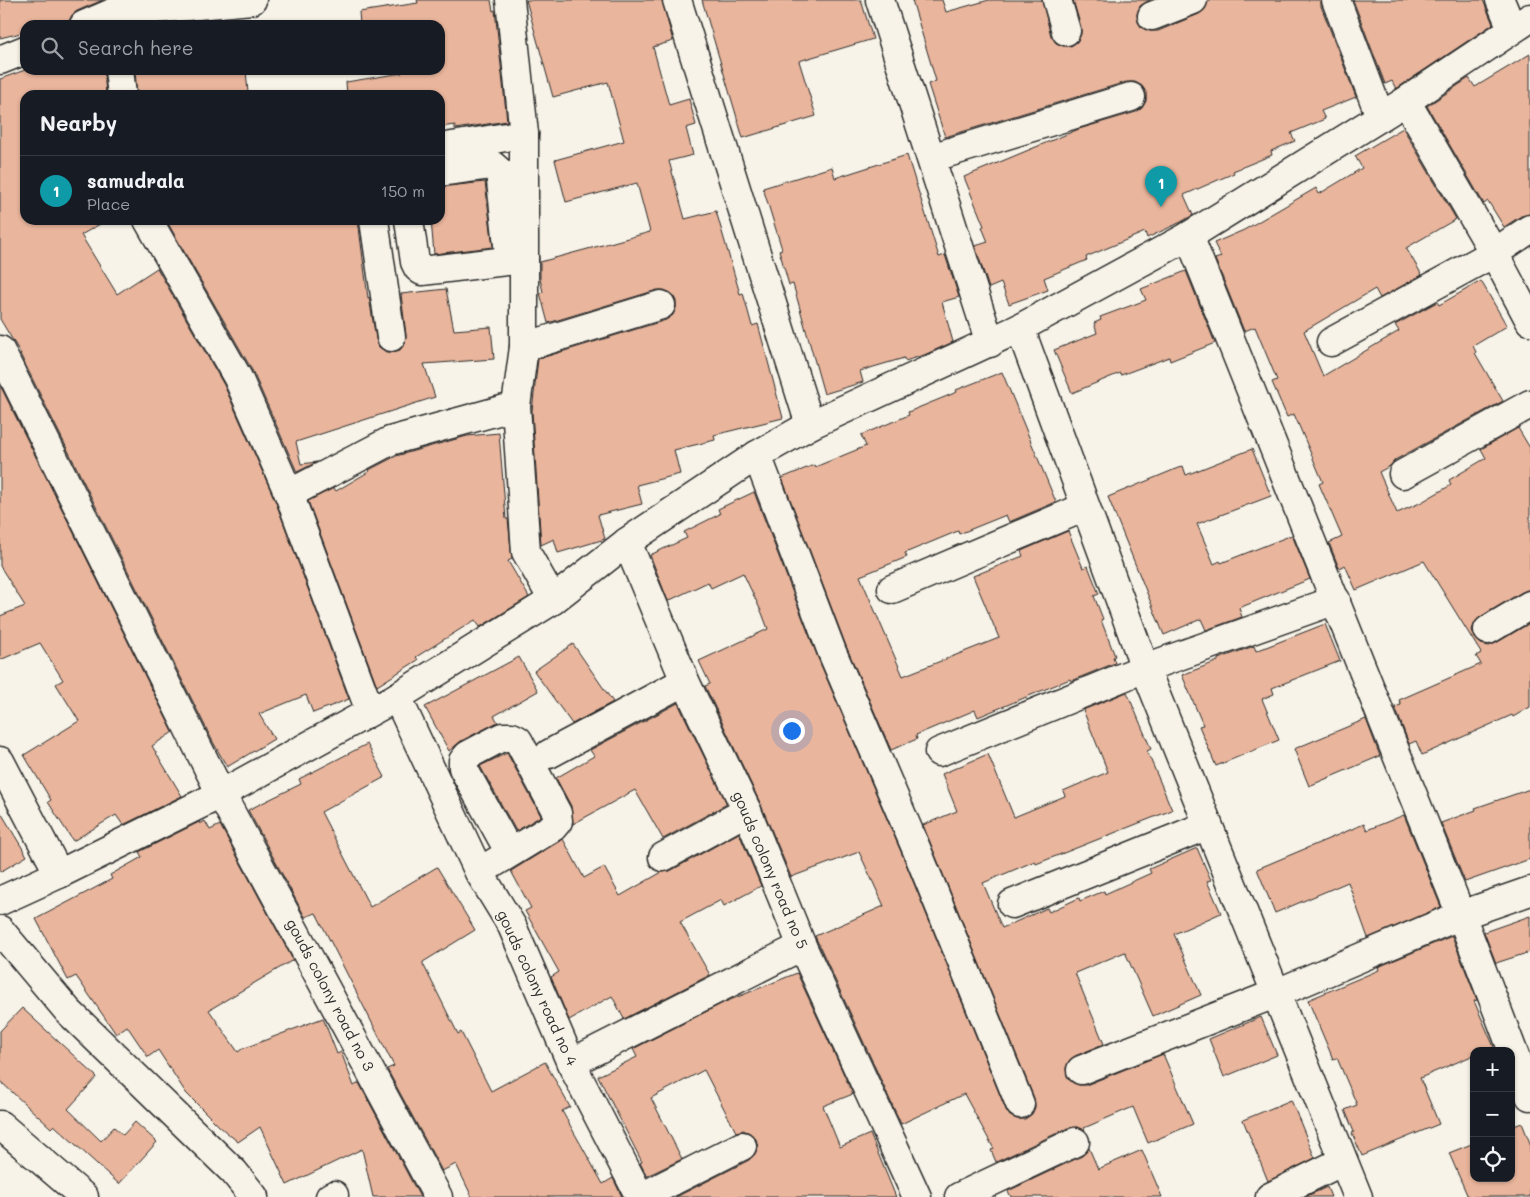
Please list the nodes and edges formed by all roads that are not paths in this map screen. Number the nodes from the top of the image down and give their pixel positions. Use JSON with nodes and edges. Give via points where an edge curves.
{"nodes":[{"id":1,"x":252,"y":0,"type":"edge"},
{"id":2,"x":510,"y":0,"type":"edge"},
{"id":3,"x":677,"y":0,"type":"edge"},
{"id":4,"x":880,"y":0,"type":"edge"},
{"id":5,"x":1057,"y":0,"type":"edge"},
{"id":6,"x":1192,"y":0,"type":"edge"},
{"id":7,"x":1336,"y":0,"type":"edge"},
{"id":8,"x":1500,"y":0,"type":"edge"},
{"id":9,"x":112,"y":13,"type":"edge"},
{"id":10,"x":1152,"y":16,"type":"dead end"},
{"id":11,"x":96,"y":20,"type":"edge"},
{"id":12,"x":1521,"y":24,"type":"edge"},
{"id":13,"x":1066,"y":31,"type":"dead end"},
{"id":14,"x":20,"y":52,"type":"edge"},
{"id":15,"x":0,"y":60,"type":"edge"},
{"id":16,"x":120,"y":75,"type":"edge"},
{"id":17,"x":121,"y":90,"type":"edge"},
{"id":18,"x":1131,"y":97,"type":"dead end"},
{"id":19,"x":1406,"y":101,"type":"junction"},
{"id":20,"x":1380,"y":116,"type":"junction"},
{"id":21,"x":524,"y":134,"type":"junction"},
{"id":22,"x":445,"y":149,"type":"edge"},
{"id":23,"x":475,"y":154,"type":"junction"},
{"id":24,"x":931,"y":158,"type":"junction"},
{"id":25,"x":445,"y":169,"type":"edge"},
{"id":26,"x":151,"y":225,"type":"edge"},
{"id":27,"x":375,"y":225,"type":"edge"},
{"id":28,"x":410,"y":225,"type":"edge"},
{"id":29,"x":1530,"y":229,"type":"edge"},
{"id":30,"x":1188,"y":236,"type":"junction"},
{"id":31,"x":1494,"y":253,"type":"junction"},
{"id":32,"x":517,"y":259,"type":"junction"},
{"id":33,"x":661,"y":304,"type":"dead end"},
{"id":34,"x":1530,"y":321,"type":"edge"},
{"id":35,"x":1020,"y":328,"type":"junction"},
{"id":36,"x":391,"y":337,"type":"dead end"},
{"id":37,"x":1330,"y":342,"type":"dead end"},
{"id":38,"x":990,"y":343,"type":"junction"},
{"id":39,"x":524,"y":347,"type":"junction"},
{"id":40,"x":0,"y":350,"type":"edge"},
{"id":41,"x":1530,"y":404,"type":"edge"},
{"id":42,"x":516,"y":406,"type":"junction"},
{"id":43,"x":810,"y":425,"type":"junction"},
{"id":44,"x":757,"y":455,"type":"junction"},
{"id":45,"x":1403,"y":474,"type":"dead end"},
{"id":46,"x":289,"y":494,"type":"junction"},
{"id":47,"x":1085,"y":507,"type":"junction"},
{"id":48,"x":627,"y":542,"type":"junction"},
{"id":49,"x":892,"y":589,"type":"dead end"},
{"id":50,"x":554,"y":600,"type":"junction"},
{"id":51,"x":1336,"y":600,"type":"junction"},
{"id":52,"x":1530,"y":605,"type":"edge"},
{"id":53,"x":1488,"y":630,"type":"dead end"},
{"id":54,"x":1145,"y":668,"type":"junction"},
{"id":55,"x":685,"y":681,"type":"junction"},
{"id":56,"x":397,"y":697,"type":"junction"},
{"id":57,"x":370,"y":711,"type":"junction"},
{"id":58,"x":939,"y":752,"type":"dead end"},
{"id":59,"x":549,"y":754,"type":"dead end"},
{"id":60,"x":0,"y":761,"type":"edge"},
{"id":61,"x":221,"y":794,"type":"junction"},
{"id":62,"x":483,"y":804,"type":"junction"},
{"id":63,"x":747,"y":811,"type":"junction"},
{"id":64,"x":454,"y":819,"type":"junction"},
{"id":65,"x":1208,"y":825,"type":"junction"},
{"id":66,"x":510,"y":853,"type":"junction"},
{"id":67,"x":663,"y":857,"type":"dead end"},
{"id":68,"x":479,"y":872,"type":"junction"},
{"id":69,"x":59,"y":874,"type":"junction"},
{"id":70,"x":1530,"y":891,"type":"edge"},
{"id":71,"x":0,"y":901,"type":"edge"},
{"id":72,"x":1012,"y":904,"type":"dead end"},
{"id":73,"x":1461,"y":915,"type":"junction"},
{"id":74,"x":0,"y":930,"type":"edge"},
{"id":75,"x":802,"y":946,"type":"junction"},
{"id":76,"x":1276,"y":993,"type":"junction"},
{"id":77,"x":571,"y":1063,"type":"junction"},
{"id":78,"x":1081,"y":1070,"type":"dead end"},
{"id":79,"x":1530,"y":1096,"type":"edge"},
{"id":80,"x":1020,"y":1104,"type":"dead end"},
{"id":81,"x":0,"y":1125,"type":"edge"},
{"id":82,"x":1075,"y":1142,"type":"dead end"},
{"id":83,"x":742,"y":1146,"type":"dead end"},
{"id":84,"x":1343,"y":1161,"type":"junction"},
{"id":85,"x":84,"y":1197,"type":"edge"},
{"id":86,"x":254,"y":1197,"type":"edge"},
{"id":87,"x":438,"y":1197,"type":"edge"},
{"id":88,"x":641,"y":1197,"type":"edge"},
{"id":89,"x":917,"y":1197,"type":"edge"},
{"id":90,"x":960,"y":1197,"type":"edge"},
{"id":91,"x":1270,"y":1197,"type":"edge"},
{"id":92,"x":1358,"y":1197,"type":"edge"}],
"edges":[{"from":1,"to":9,"type":"street"},
{"from":2,"to":21,"type":"street"},
{"from":3,"to":43,"type":"street"},
{"from":4,"to":24,"type":"street"},
{"from":5,"to":13,"type":"street"},
{"from":6,"to":10,"type":"street"},
{"from":7,"to":20,"type":"street"},
{"from":8,"to":12,"type":"street"},
{"from":9,"to":11,"type":"street"},
{"from":12,"to":19,"type":"street"},
{"from":14,"to":15,"type":"street"},
{"from":16,"to":17,"type":"street"},
{"from":18,"to":24,"type":"street"},
{"from":19,"to":20,"type":"street"},
{"from":19,"to":31,"type":"street"},
{"from":20,"to":30,"type":"street"},
{"from":21,"to":23,"type":"street"},
{"from":21,"to":32,"type":"street"},
{"from":22,"to":23,"type":"street"},
{"from":23,"to":25,"type":"street"},
{"from":23,"to":32,"type":"street","via":[[500,172]]},
{"from":24,"to":38,"type":"street"},
{"from":26,"to":46,"type":"street","via":[[238,378]]},
{"from":27,"to":36,"type":"street"},
{"from":28,"to":32,"type":"street","via":[[415,262],[422,271]]},
{"from":29,"to":31,"type":"street"},
{"from":30,"to":35,"type":"street"},
{"from":30,"to":51,"type":"street"},
{"from":31,"to":34,"type":"street"},
{"from":31,"to":37,"type":"street"},
{"from":32,"to":39,"type":"street"},
{"from":33,"to":39,"type":"street"},
{"from":35,"to":38,"type":"street"},
{"from":35,"to":47,"type":"street"},
{"from":38,"to":43,"type":"street"},
{"from":39,"to":42,"type":"street"},
{"from":40,"to":61,"type":"street","name":"gouds colony road no 3"},
{"from":41,"to":45,"type":"street"},
{"from":42,"to":46,"type":"street","via":[[390,441]]},
{"from":42,"to":50,"type":"street","via":[[526,552]]},
{"from":43,"to":44,"type":"street"},
{"from":44,"to":48,"type":"street"},
{"from":44,"to":80,"type":"street","via":[[832,652]]},
{"from":46,"to":57,"type":"street"},
{"from":47,"to":49,"type":"street"},
{"from":47,"to":54,"type":"street"},
{"from":48,"to":50,"type":"street"},
{"from":48,"to":55,"type":"street","name":"gouds colony road no 5"},
{"from":50,"to":56,"type":"street"},
{"from":51,"to":54,"type":"street"},
{"from":51,"to":73,"type":"street"},
{"from":52,"to":53,"type":"street"},
{"from":54,"to":58,"type":"street"},
{"from":54,"to":65,"type":"street"},
{"from":55,"to":59,"type":"street"},
{"from":55,"to":63,"type":"street","name":"gouds colony road no 5"},
{"from":56,"to":57,"type":"street"},
{"from":56,"to":64,"type":"street","name":"gouds colony road no 4"},
{"from":57,"to":61,"type":"street"},
{"from":60,"to":69,"type":"street"},
{"from":61,"to":69,"type":"street"},
{"from":61,"to":87,"type":"street","name":"gouds colony road no 3"},
{"from":62,"to":64,"type":"street"},
{"from":62,"to":66,"type":"street"},
{"from":62,"to":66,"type":"street","via":[[463,768],[463,761],[502,737],[512,737],[518,740],[557,813],[558,822]]},
{"from":63,"to":67,"type":"street"},
{"from":63,"to":75,"type":"street","name":"gouds colony road no 5"},
{"from":64,"to":68,"type":"street","name":"gouds colony road no 4"},
{"from":65,"to":72,"type":"street"},
{"from":65,"to":76,"type":"street"},
{"from":66,"to":68,"type":"street"},
{"from":68,"to":77,"type":"street","name":"gouds colony road no 4","via":[[512,926]]},
{"from":69,"to":71,"type":"street"},
{"from":70,"to":73,"type":"street"},
{"from":73,"to":76,"type":"street"},
{"from":73,"to":79,"type":"street"},
{"from":74,"to":86,"type":"street","via":[[68,1011],[234,1172]]},
{"from":75,"to":77,"type":"street"},
{"from":75,"to":89,"type":"street","name":"gouds colony road no 5"},
{"from":76,"to":78,"type":"street"},
{"from":76,"to":84,"type":"street"},
{"from":77,"to":88,"type":"street","name":"gouds colony road no 4"},
{"from":81,"to":85,"type":"street"},
{"from":82,"to":90,"type":"street"},
{"from":83,"to":88,"type":"street"},
{"from":84,"to":91,"type":"street"},
{"from":84,"to":92,"type":"street"}]}
